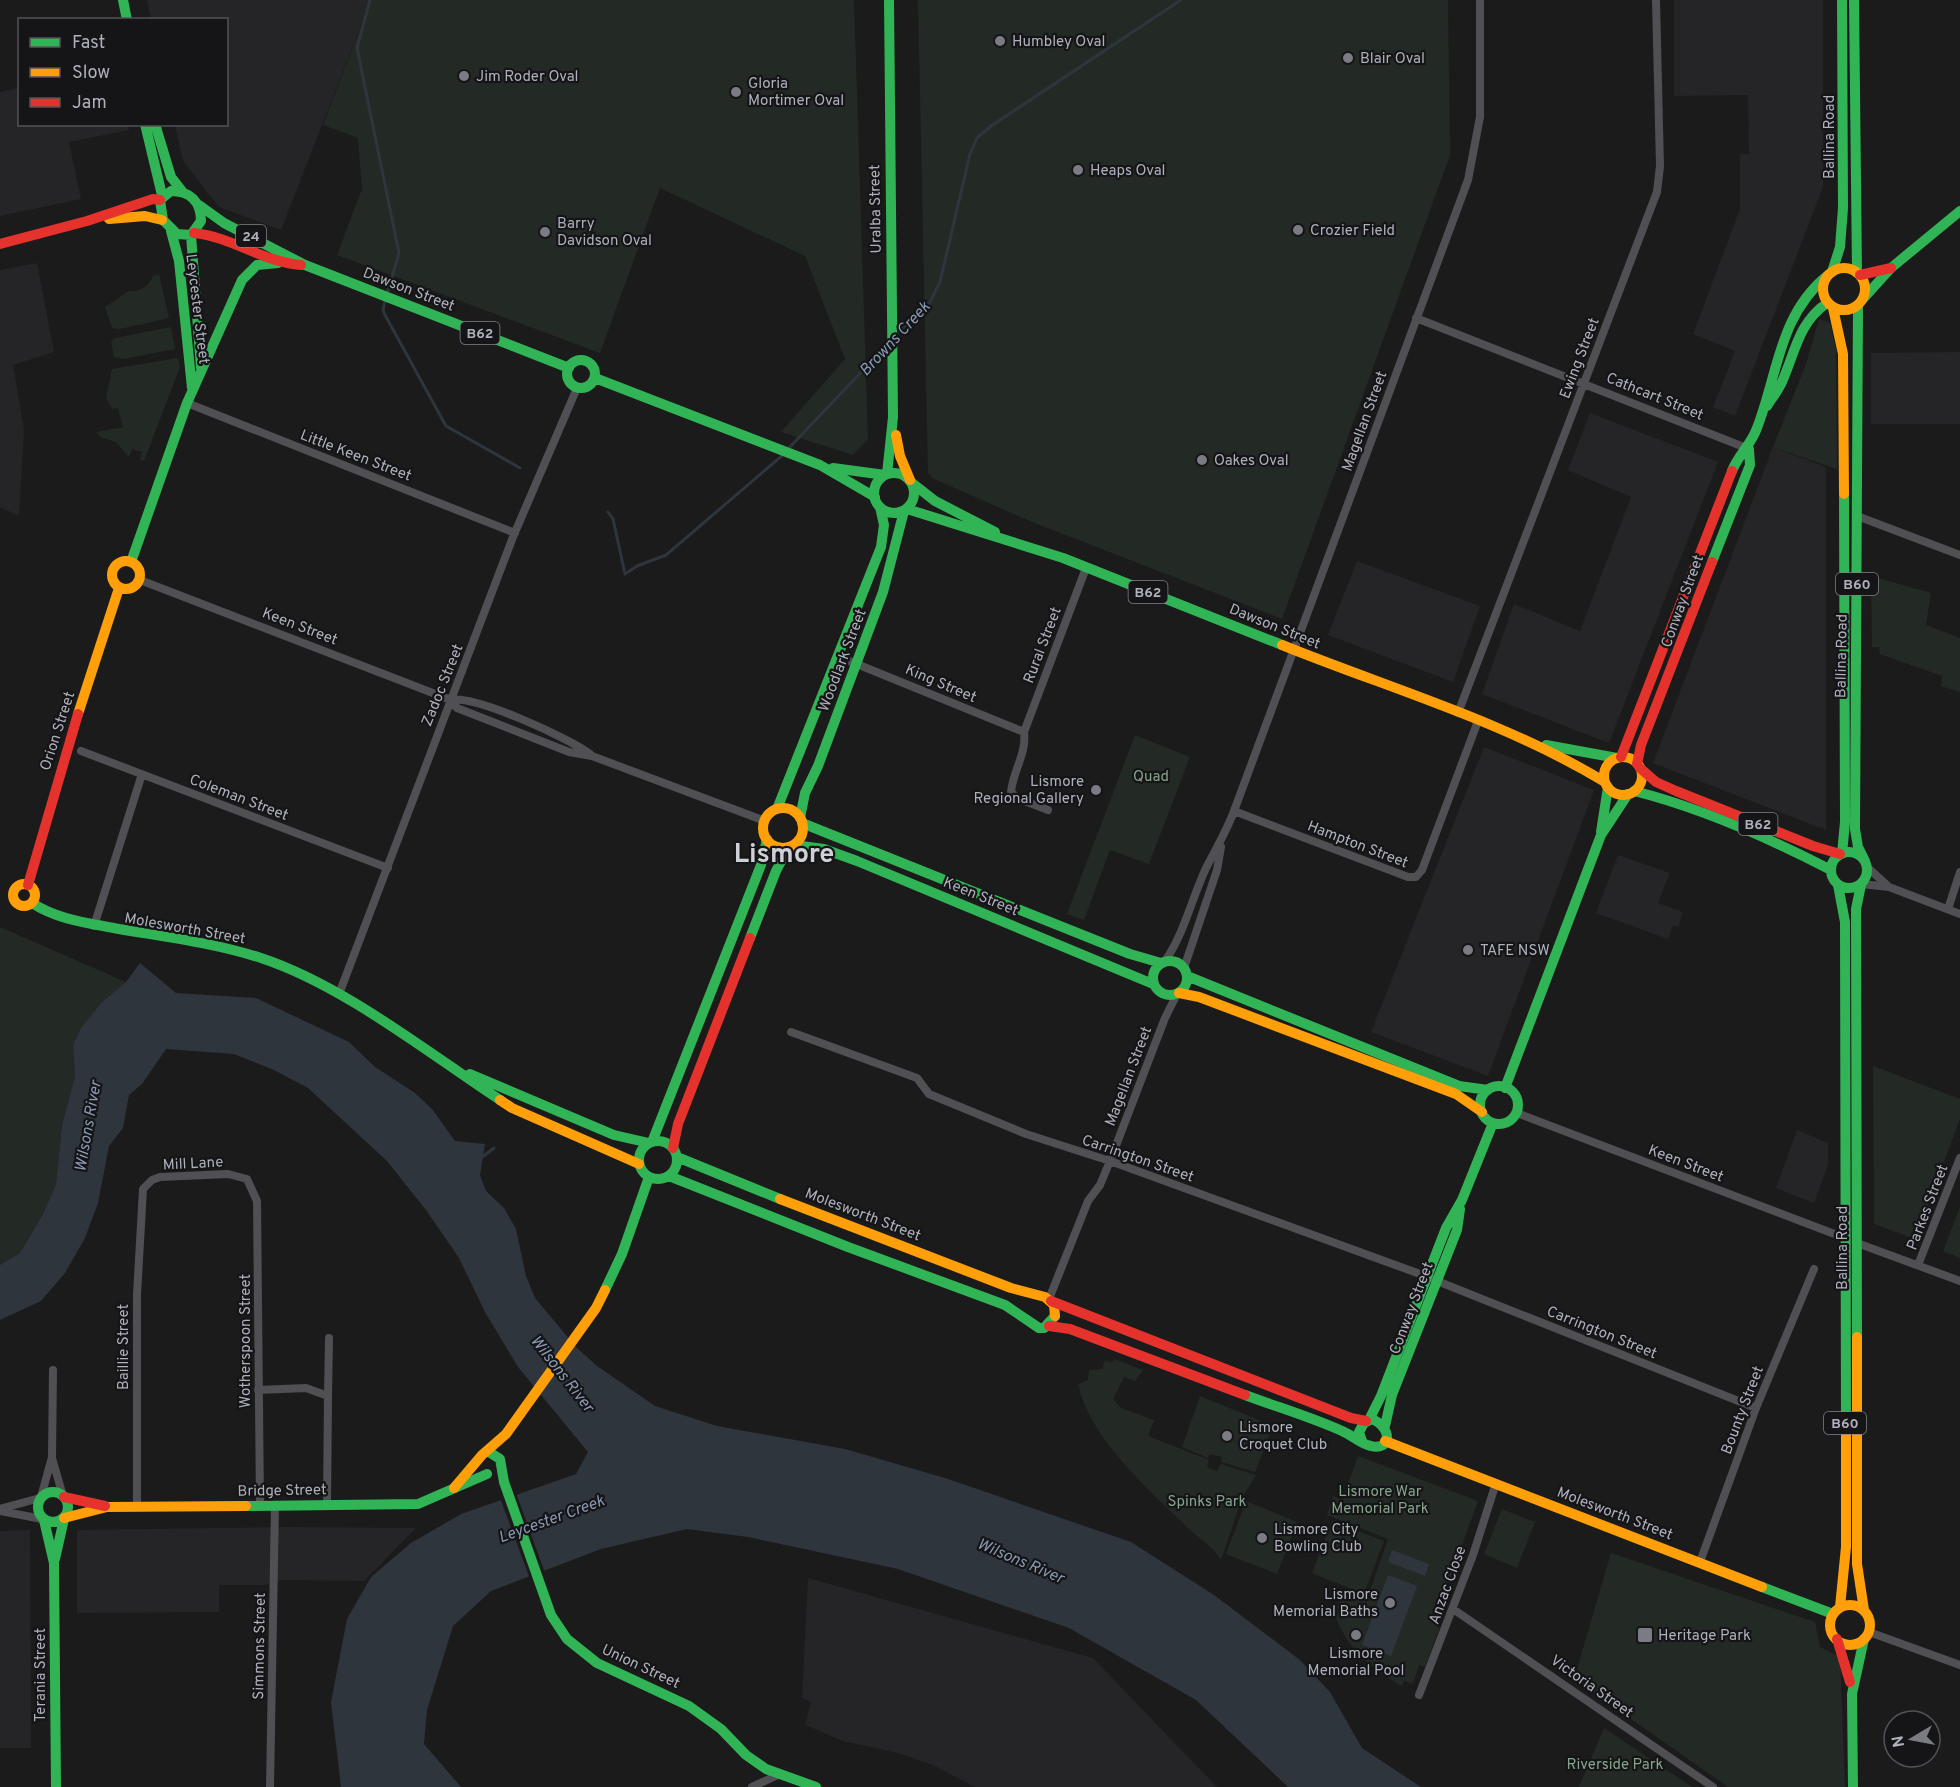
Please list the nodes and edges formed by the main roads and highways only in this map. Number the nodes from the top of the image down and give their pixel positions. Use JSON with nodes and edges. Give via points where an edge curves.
{"nodes":[{"id":1,"x":123,"y":0,"type":"edge"},
{"id":2,"x":889,"y":0,"type":"edge"},
{"id":3,"x":1842,"y":0,"type":"edge"},
{"id":4,"x":1854,"y":0,"type":"edge"},
{"id":5,"x":127,"y":18,"type":"edge"},
{"id":6,"x":145,"y":126,"type":"edge"},
{"id":7,"x":156,"y":126,"type":"edge"},
{"id":8,"x":182,"y":191,"type":"junction"},
{"id":9,"x":161,"y":198,"type":"junction"},
{"id":10,"x":199,"y":205,"type":"junction"},
{"id":11,"x":1960,"y":211,"type":"edge"},
{"id":12,"x":162,"y":220,"type":"junction"},
{"id":13,"x":87,"y":221,"type":"junction"},
{"id":14,"x":171,"y":231,"type":"junction"},
{"id":15,"x":193,"y":234,"type":"junction"},
{"id":16,"x":0,"y":244,"type":"edge"},
{"id":17,"x":279,"y":263,"type":"junction"},
{"id":18,"x":305,"y":266,"type":"junction"},
{"id":19,"x":1891,"y":268,"type":"junction"},
{"id":20,"x":1829,"y":274,"type":"junction"},
{"id":21,"x":1858,"y":274,"type":"junction"},
{"id":22,"x":1860,"y":302,"type":"junction"},
{"id":23,"x":1830,"y":305,"type":"junction"},
{"id":24,"x":569,"y":368,"type":"junction"},
{"id":25,"x":201,"y":372,"type":"junction"},
{"id":26,"x":595,"y":378,"type":"junction"},
{"id":27,"x":192,"y":391,"type":"junction"},
{"id":28,"x":1763,"y":411,"type":"junction"},
{"id":29,"x":893,"y":417,"type":"junction"},
{"id":30,"x":1749,"y":449,"type":"junction"},
{"id":31,"x":820,"y":465,"type":"junction"},
{"id":32,"x":886,"y":475,"type":"junction"},
{"id":33,"x":911,"y":481,"type":"junction"},
{"id":34,"x":878,"y":502,"type":"junction"},
{"id":35,"x":905,"y":510,"type":"junction"},
{"id":36,"x":1000,"y":536,"type":"junction"},
{"id":37,"x":131,"y":562,"type":"junction"},
{"id":38,"x":119,"y":588,"type":"junction"},
{"id":39,"x":1539,"y":745,"type":"junction"},
{"id":40,"x":1619,"y":757,"type":"junction"},
{"id":41,"x":1638,"y":766,"type":"junction"},
{"id":42,"x":1606,"y":785,"type":"junction"},
{"id":43,"x":1631,"y":793,"type":"junction"},
{"id":44,"x":777,"y":809,"type":"junction"},
{"id":45,"x":801,"y":820,"type":"junction"},
{"id":46,"x":1601,"y":835,"type":"junction"},
{"id":47,"x":767,"y":839,"type":"junction"},
{"id":48,"x":791,"y":846,"type":"junction"},
{"id":49,"x":1841,"y":854,"type":"junction"},
{"id":50,"x":1866,"y":864,"type":"junction"},
{"id":51,"x":1831,"y":870,"type":"junction"},
{"id":52,"x":1861,"y":884,"type":"junction"},
{"id":53,"x":28,"y":885,"type":"junction"},
{"id":54,"x":1838,"y":885,"type":"junction"},
{"id":55,"x":0,"y":890,"type":"edge"},
{"id":56,"x":12,"y":894,"type":"junction"},
{"id":57,"x":32,"y":903,"type":"junction"},
{"id":58,"x":1163,"y":962,"type":"junction"},
{"id":59,"x":1185,"y":972,"type":"junction"},
{"id":60,"x":1154,"y":984,"type":"junction"},
{"id":61,"x":1178,"y":994,"type":"junction"},
{"id":62,"x":451,"y":1066,"type":"junction"},
{"id":63,"x":1505,"y":1088,"type":"junction"},
{"id":64,"x":1488,"y":1090,"type":"junction"},
{"id":65,"x":1482,"y":1112,"type":"junction"},
{"id":66,"x":1493,"y":1123,"type":"junction"},
{"id":67,"x":650,"y":1143,"type":"junction"},
{"id":68,"x":675,"y":1152,"type":"junction"},
{"id":69,"x":639,"y":1164,"type":"junction"},
{"id":70,"x":669,"y":1176,"type":"junction"},
{"id":71,"x":649,"y":1177,"type":"junction"},
{"id":72,"x":1462,"y":1200,"type":"junction"},
{"id":73,"x":1432,"y":1280,"type":"junction"},
{"id":74,"x":1047,"y":1299,"type":"junction"},
{"id":75,"x":1025,"y":1318,"type":"junction"},
{"id":76,"x":1049,"y":1326,"type":"junction"},
{"id":77,"x":1368,"y":1421,"type":"junction"},
{"id":78,"x":1385,"y":1426,"type":"junction"},
{"id":79,"x":506,"y":1434,"type":"junction"},
{"id":80,"x":1385,"y":1441,"type":"junction"},
{"id":81,"x":1362,"y":1442,"type":"junction"},
{"id":82,"x":484,"y":1455,"type":"junction"},
{"id":83,"x":501,"y":1462,"type":"junction"},
{"id":84,"x":490,"y":1474,"type":"junction"},
{"id":85,"x":504,"y":1482,"type":"junction"},
{"id":86,"x":454,"y":1488,"type":"junction"},
{"id":87,"x":63,"y":1496,"type":"junction"},
{"id":88,"x":107,"y":1507,"type":"junction"},
{"id":89,"x":64,"y":1518,"type":"junction"},
{"id":90,"x":43,"y":1520,"type":"junction"},
{"id":91,"x":54,"y":1563,"type":"junction"},
{"id":92,"x":1864,"y":1610,"type":"junction"},
{"id":93,"x":1837,"y":1611,"type":"junction"},
{"id":94,"x":1866,"y":1636,"type":"junction"},
{"id":95,"x":1837,"y":1639,"type":"junction"},
{"id":96,"x":1852,"y":1686,"type":"junction"},
{"id":97,"x":56,"y":1787,"type":"edge"},
{"id":98,"x":816,"y":1787,"type":"edge"},
{"id":99,"x":1853,"y":1787,"type":"edge"}],
"edges":[{"from":1,"to":5,"type":"main road"},
{"from":2,"to":29,"type":"main road","name":"Uralba Street"},
{"from":3,"to":20,"type":"main road","name":"Ballina Road","number":"B60","via":[[1842,225],[1840,247]]},
{"from":4,"to":21,"type":"main road","name":"Ballina Road","number":"B60"},
{"from":6,"to":9,"type":"main road"},
{"from":7,"to":8,"type":"main road","via":[[171,177]]},
{"from":8,"to":9,"type":"main road","via":[[171,191]]},
{"from":8,"to":10,"type":"main road"},
{"from":9,"to":12,"type":"main road"},
{"from":9,"to":13,"type":"main road"},
{"from":10,"to":15,"type":"main road","via":[[202,219]]},
{"from":10,"to":18,"type":"main road","name":"Dawson Street","number":"24","via":[[224,225],[277,248]]},
{"from":11,"to":19,"type":"main road"},
{"from":12,"to":13,"type":"main road","via":[[146,216]]},
{"from":12,"to":14,"type":"main road"},
{"from":13,"to":16,"type":"main road"},
{"from":14,"to":15,"type":"main road","number":"B62"},
{"from":14,"to":27,"type":"main road","name":"Leycester Street","via":[[179,261]]},
{"from":15,"to":17,"type":"main road","name":"Dawson Street","number":"B62","via":[[214,236]]},
{"from":15,"to":25,"type":"main road"},
{"from":17,"to":18,"type":"main road","name":"Dawson Street","number":"B62"},
{"from":17,"to":25,"type":"main road","via":[[257,265],[245,274]]},
{"from":18,"to":24,"type":"main road","name":"Dawson Street","number":"B62"},
{"from":19,"to":21,"type":"main road"},
{"from":19,"to":22,"type":"main road"},
{"from":20,"to":21,"type":"main road","via":[[1843,268]]},
{"from":20,"to":23,"type":"main road","number":"B60","via":[[1823,291]]},
{"from":20,"to":28,"type":"main road","name":"Conway Street","via":[[1811,288],[1797,308],[1771,377]]},
{"from":21,"to":22,"type":"main road","number":"B60","via":[[1865,289]]},
{"from":22,"to":23,"type":"main road","via":[[1843,311]]},
{"from":22,"to":50,"type":"main road","name":"Ballina Road","number":"B60","via":[[1855,829]]},
{"from":23,"to":28,"type":"main road","name":"Conway Street","via":[[1814,310],[1807,319],[1782,384]]},
{"from":23,"to":49,"type":"main road","name":"Ballina Road","number":"B60","via":[[1843,354],[1845,822]]},
{"from":24,"to":26,"type":"main road","number":"B62","via":[[578,361],[586,361],[595,370]]},
{"from":24,"to":26,"type":"main road","via":[[568,378],[577,388],[586,388]]},
{"from":25,"to":27,"type":"main road"},
{"from":26,"to":31,"type":"main road","number":"B62"},
{"from":27,"to":37,"type":"main road"},
{"from":28,"to":30,"type":"main road","name":"Conway Street"},
{"from":29,"to":32,"type":"main road","name":"Uralba Street"},
{"from":29,"to":33,"type":"main road","name":"Uralba Street","via":[[900,456]]},
{"from":30,"to":40,"type":"main road","name":"Conway Street","via":[[1737,459]]},
{"from":30,"to":41,"type":"main road","name":"Conway Street","via":[[1750,465],[1641,746]]},
{"from":31,"to":32,"type":"main road","number":"B62"},
{"from":31,"to":34,"type":"main road","number":"B62","via":[[855,483]]},
{"from":32,"to":33,"type":"main road","number":"B62","via":[[897,473]]},
{"from":32,"to":34,"type":"main road","via":[[875,487]]},
{"from":33,"to":35,"type":"main road","via":[[914,494]]},
{"from":33,"to":36,"type":"main road","name":"Dawson Street","number":"B62","via":[[936,501],[983,523]]},
{"from":34,"to":35,"type":"main road","number":"B62","via":[[889,512]]},
{"from":34,"to":44,"type":"main road","name":"Woodlark Street","via":[[885,528],[883,547],[870,571]]},
{"from":35,"to":36,"type":"main road","name":"Dawson Street","number":"B62"},
{"from":35,"to":45,"type":"main road","name":"Woodlark Street","via":[[883,592],[805,793]]},
{"from":36,"to":39,"type":"main road","name":"Dawson Street","number":"B62"},
{"from":37,"to":38,"type":"main road","via":[[119,563],[113,570],[112,579]]},
{"from":37,"to":38,"type":"main road","via":[[138,568],[140,580],[133,588]]},
{"from":38,"to":53,"type":"main road","name":"Orion Street","via":[[59,771]]},
{"from":39,"to":40,"type":"main road","name":"Dawson Street","number":"B62","via":[[1594,757]]},
{"from":39,"to":42,"type":"main road","name":"Dawson Street","number":"B62"},
{"from":40,"to":41,"type":"main road","number":"B62"},
{"from":40,"to":42,"type":"main road","via":[[1605,770]]},
{"from":41,"to":43,"type":"main road","via":[[1641,781]]},
{"from":41,"to":49,"type":"main road","number":"B62","via":[[1656,782],[1676,791]]},
{"from":42,"to":43,"type":"main road","number":"B62","via":[[1617,794]]},
{"from":42,"to":46,"type":"main road"},
{"from":43,"to":46,"type":"main road"},
{"from":43,"to":51,"type":"main road","number":"B62","via":[[1670,800]]},
{"from":44,"to":45,"type":"main road","via":[[790,810]]},
{"from":44,"to":47,"type":"main road","via":[[765,821]]},
{"from":45,"to":48,"type":"main road","via":[[802,835]]},
{"from":45,"to":58,"type":"main road","name":"Keen Street","via":[[838,839],[1110,946]]},
{"from":46,"to":63,"type":"main road"},
{"from":47,"to":48,"type":"main road","via":[[776,847]]},
{"from":47,"to":67,"type":"main road","via":[[762,865]]},
{"from":48,"to":60,"type":"main road","name":"Keen Street","via":[[824,849],[846,857]]},
{"from":48,"to":68,"type":"main road","via":[[776,871],[682,1113]]},
{"from":49,"to":50,"type":"main road","via":[[1852,852]]},
{"from":49,"to":51,"type":"main road","number":"B60","via":[[1833,861]]},
{"from":50,"to":52,"type":"main road","number":"B60","via":[[1867,876]]},
{"from":51,"to":54,"type":"main road","number":"B60"},
{"from":52,"to":54,"type":"main road","via":[[1847,889]]},
{"from":52,"to":92,"type":"main road","name":"Ballina Road","number":"B60","via":[[1856,909],[1857,1564]]},
{"from":53,"to":56,"type":"main road","via":[[18,885]]},
{"from":53,"to":57,"type":"main road","via":[[35,893]]},
{"from":54,"to":93,"type":"main road","name":"Ballina Road","number":"B60","via":[[1845,922],[1846,1547]]},
{"from":55,"to":56,"type":"main road"},
{"from":56,"to":57,"type":"main road","via":[[18,906]]},
{"from":57,"to":62,"type":"main road","name":"Molesworth Street","via":[[57,916],[94,926],[216,946],[261,958],[339,994]]},
{"from":58,"to":59,"type":"main road","via":[[1178,963]]},
{"from":58,"to":60,"type":"main road","via":[[1154,970]]},
{"from":59,"to":61,"type":"main road","via":[[1186,984]]},
{"from":59,"to":64,"type":"main road","via":[[1204,985],[1460,1086]]},
{"from":60,"to":61,"type":"main road","via":[[1160,993]]},
{"from":61,"to":65,"type":"main road","via":[[1199,997],[1456,1094]]},
{"from":62,"to":67,"type":"main road","name":"Molesworth Street","via":[[614,1135]]},
{"from":62,"to":69,"type":"main road","name":"Molesworth Street","via":[[527,1116]]},
{"from":63,"to":64,"type":"main road"},
{"from":63,"to":66,"type":"main road","via":[[1515,1095],[1517,1113],[1509,1121]]},
{"from":64,"to":65,"type":"main road","via":[[1482,1100]]},
{"from":65,"to":66,"type":"main road"},
{"from":66,"to":72,"type":"main road","name":"Conway Street"},
{"from":67,"to":68,"type":"main road","via":[[662,1141]]},
{"from":67,"to":69,"type":"main road","via":[[640,1152]]},
{"from":68,"to":70,"type":"main road","via":[[676,1167]]},
{"from":68,"to":74,"type":"main road","name":"Molesworth Street","via":[[701,1169]]},
{"from":69,"to":71,"type":"main road"},
{"from":70,"to":71,"type":"main road"},
{"from":70,"to":75,"type":"main road","via":[[1005,1305]]},
{"from":71,"to":79,"type":"main road","name":"Bridge Street","via":[[614,1274],[596,1308]]},
{"from":72,"to":73,"type":"main road","name":"Conway Street","via":[[1446,1228]]},
{"from":72,"to":73,"type":"main road","name":"Conway Street","via":[[1457,1230]]},
{"from":73,"to":77,"type":"main road","name":"Conway Street"},
{"from":73,"to":78,"type":"main road","name":"Conway Street"},
{"from":74,"to":75,"type":"main road","via":[[1028,1303]]},
{"from":74,"to":76,"type":"main road","via":[[1056,1313]]},
{"from":74,"to":77,"type":"main road","name":"Molesworth Street","via":[[1351,1418]]},
{"from":75,"to":76,"type":"main road","via":[[1034,1327]]},
{"from":76,"to":81,"type":"main road","via":[[1070,1329],[1342,1431]]},
{"from":77,"to":78,"type":"main road","via":[[1378,1420]]},
{"from":77,"to":81,"type":"main road","via":[[1359,1432]]},
{"from":78,"to":80,"type":"main road"},
{"from":79,"to":82,"type":"main road","name":"Bridge Street"},
{"from":79,"to":83,"type":"main road","name":"Bridge Street"},
{"from":80,"to":81,"type":"main road","via":[[1374,1448]]},
{"from":80,"to":93,"type":"main road","name":"Molesworth Street"},
{"from":82,"to":83,"type":"main road","via":[[495,1452]]},
{"from":82,"to":84,"type":"main road","via":[[480,1468]]},
{"from":82,"to":86,"type":"main road","name":"Bridge Street"},
{"from":83,"to":84,"type":"main road","via":[[499,1471]]},
{"from":83,"to":85,"type":"main road","name":"Union Street"},
{"from":84,"to":85,"type":"main road"},
{"from":84,"to":86,"type":"main road","name":"Bridge Street"},
{"from":85,"to":98,"type":"main road","name":"Union Street","via":[[551,1615],[567,1639],[597,1663],[689,1706],[721,1729],[755,1762]]},
{"from":86,"to":88,"type":"main road","name":"Bridge Street","via":[[418,1504]]},
{"from":87,"to":88,"type":"main road","name":"Bridge Street"},
{"from":87,"to":89,"type":"main road","via":[[68,1507]]},
{"from":87,"to":90,"type":"main road","via":[[50,1492],[41,1497],[37,1509]]},
{"from":88,"to":89,"type":"main road","name":"Bridge Street"},
{"from":89,"to":90,"type":"main road","via":[[54,1523]]},
{"from":89,"to":91,"type":"main road","name":"Terania Street"},
{"from":90,"to":91,"type":"main road","name":"Terania Street"},
{"from":91,"to":97,"type":"main road","name":"Terania Street"},
{"from":92,"to":93,"type":"main road","via":[[1850,1605]]},
{"from":92,"to":94,"type":"main road","number":"B60","via":[[1870,1621]]},
{"from":93,"to":95,"type":"main road","number":"B60","via":[[1831,1630]]},
{"from":94,"to":95,"type":"main road","via":[[1847,1644]]},
{"from":94,"to":96,"type":"main road","number":"B60","via":[[1854,1666]]},
{"from":95,"to":96,"type":"main road","number":"B60"},
{"from":96,"to":99,"type":"main road","number":"B60"}]}
